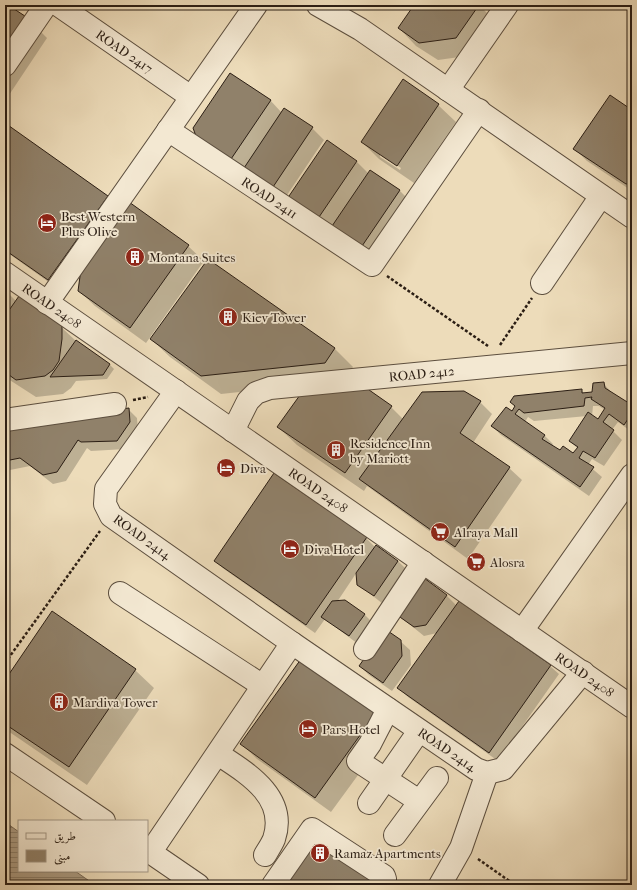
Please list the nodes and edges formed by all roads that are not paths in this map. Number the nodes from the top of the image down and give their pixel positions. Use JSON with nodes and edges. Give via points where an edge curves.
{"nodes":[{"id":1,"x":46,"y":5,"type":"edge"},
{"id":2,"x":58,"y":5,"type":"edge"},
{"id":3,"x":256,"y":5,"type":"edge"},
{"id":4,"x":318,"y":5,"type":"edge"},
{"id":5,"x":336,"y":5,"type":"edge"},
{"id":6,"x":507,"y":5,"type":"edge"},
{"id":7,"x":360,"y":29,"type":"junction"},
{"id":8,"x":5,"y":65,"type":"edge"},
{"id":9,"x":448,"y":90,"type":"junction"},
{"id":10,"x":191,"y":97,"type":"junction"},
{"id":11,"x":479,"y":110,"type":"junction"},
{"id":12,"x":168,"y":130,"type":"junction"},
{"id":13,"x":601,"y":196,"type":"junction"},
{"id":14,"x":632,"y":217,"type":"edge"},
{"id":15,"x":5,"y":274,"type":"edge"},
{"id":16,"x":542,"y":283,"type":"road end"},
{"id":17,"x":47,"y":303,"type":"junction"},
{"id":18,"x":632,"y":353,"type":"edge"},
{"id":19,"x":176,"y":391,"type":"junction"},
{"id":20,"x":115,"y":404,"type":"dead end"},
{"id":21,"x":5,"y":420,"type":"edge"},
{"id":22,"x":233,"y":431,"type":"junction"},
{"id":23,"x":632,"y":475,"type":"edge"},
{"id":24,"x":423,"y":562,"type":"junction"},
{"id":25,"x":120,"y":593,"type":"dead end"},
{"id":26,"x":522,"y":631,"type":"junction"},
{"id":27,"x":292,"y":643,"type":"junction"},
{"id":28,"x":365,"y":649,"type":"dead end"},
{"id":29,"x":582,"y":672,"type":"junction"},
{"id":30,"x":263,"y":686,"type":"junction"},
{"id":31,"x":632,"y":706,"type":"edge"},
{"id":32,"x":388,"y":709,"type":"junction"},
{"id":33,"x":419,"y":731,"type":"junction"},
{"id":34,"x":5,"y":754,"type":"edge"},
{"id":35,"x":218,"y":754,"type":"junction"},
{"id":36,"x":487,"y":773,"type":"junction"},
{"id":37,"x":384,"y":778,"type":"junction"},
{"id":38,"x":437,"y":778,"type":"dead end"},
{"id":39,"x":419,"y":801,"type":"junction"},
{"id":40,"x":368,"y":803,"type":"dead end"},
{"id":41,"x":103,"y":820,"type":"edge"},
{"id":42,"x":395,"y":836,"type":"dead end"},
{"id":43,"x":149,"y":852,"type":"edge"},
{"id":44,"x":265,"y":855,"type":"dead end"},
{"id":45,"x":198,"y":885,"type":"edge"},
{"id":46,"x":273,"y":885,"type":"edge"},
{"id":47,"x":381,"y":885,"type":"edge"},
{"id":48,"x":440,"y":885,"type":"edge"}],
"edges":[{"from":1,"to":8,"type":"street"},
{"from":2,"to":10,"type":"street","name":"ROAD 2417"},
{"from":3,"to":10,"type":"street"},
{"from":4,"to":7,"type":"street"},
{"from":5,"to":7,"type":"street"},
{"from":6,"to":9,"type":"street"},
{"from":7,"to":9,"type":"street"},
{"from":9,"to":11,"type":"street"},
{"from":10,"to":12,"type":"street"},
{"from":11,"to":12,"type":"street","name":"ROAD 2411","via":[[372,266]]},
{"from":11,"to":13,"type":"street"},
{"from":12,"to":17,"type":"street"},
{"from":13,"to":14,"type":"street"},
{"from":13,"to":16,"type":"street"},
{"from":15,"to":17,"type":"street","name":"ROAD 2408"},
{"from":17,"to":19,"type":"street","name":"ROAD 2408"},
{"from":18,"to":22,"type":"street","name":"ROAD 2412","via":[[270,388],[256,392],[248,401]]},
{"from":19,"to":22,"type":"street","name":"ROAD 2408"},
{"from":19,"to":27,"type":"street","name":"ROAD 2414","via":[[106,489],[105,504],[111,516]]},
{"from":20,"to":21,"type":"street"},
{"from":22,"to":24,"type":"street","name":"ROAD 2408"},
{"from":23,"to":26,"type":"street"},
{"from":24,"to":26,"type":"street","name":"ROAD 2408"},
{"from":24,"to":28,"type":"street"},
{"from":25,"to":30,"type":"street"},
{"from":26,"to":29,"type":"street","name":"ROAD 2408"},
{"from":27,"to":30,"type":"street"},
{"from":27,"to":32,"type":"street","name":"ROAD 2414"},
{"from":29,"to":31,"type":"street","name":"ROAD 2408"},
{"from":29,"to":36,"type":"street","name":"ROAD 2414","via":[[503,768]]},
{"from":30,"to":35,"type":"street"},
{"from":32,"to":33,"type":"street","name":"ROAD 2414"},
{"from":32,"to":37,"type":"street","via":[[358,761]]},
{"from":33,"to":36,"type":"street","name":"ROAD 2414","via":[[476,769]]},
{"from":33,"to":37,"type":"street"},
{"from":34,"to":41,"type":"street"},
{"from":35,"to":43,"type":"street"},
{"from":35,"to":44,"type":"street","via":[[262,785],[272,801],[277,820],[274,838]]},
{"from":36,"to":48,"type":"street","via":[[461,848]]},
{"from":37,"to":39,"type":"street"},
{"from":37,"to":40,"type":"street"},
{"from":38,"to":39,"type":"street"},
{"from":39,"to":42,"type":"street"},
{"from":43,"to":45,"type":"street"},
{"from":46,"to":47,"type":"street","via":[[310,831],[314,829],[384,876]]}]}
